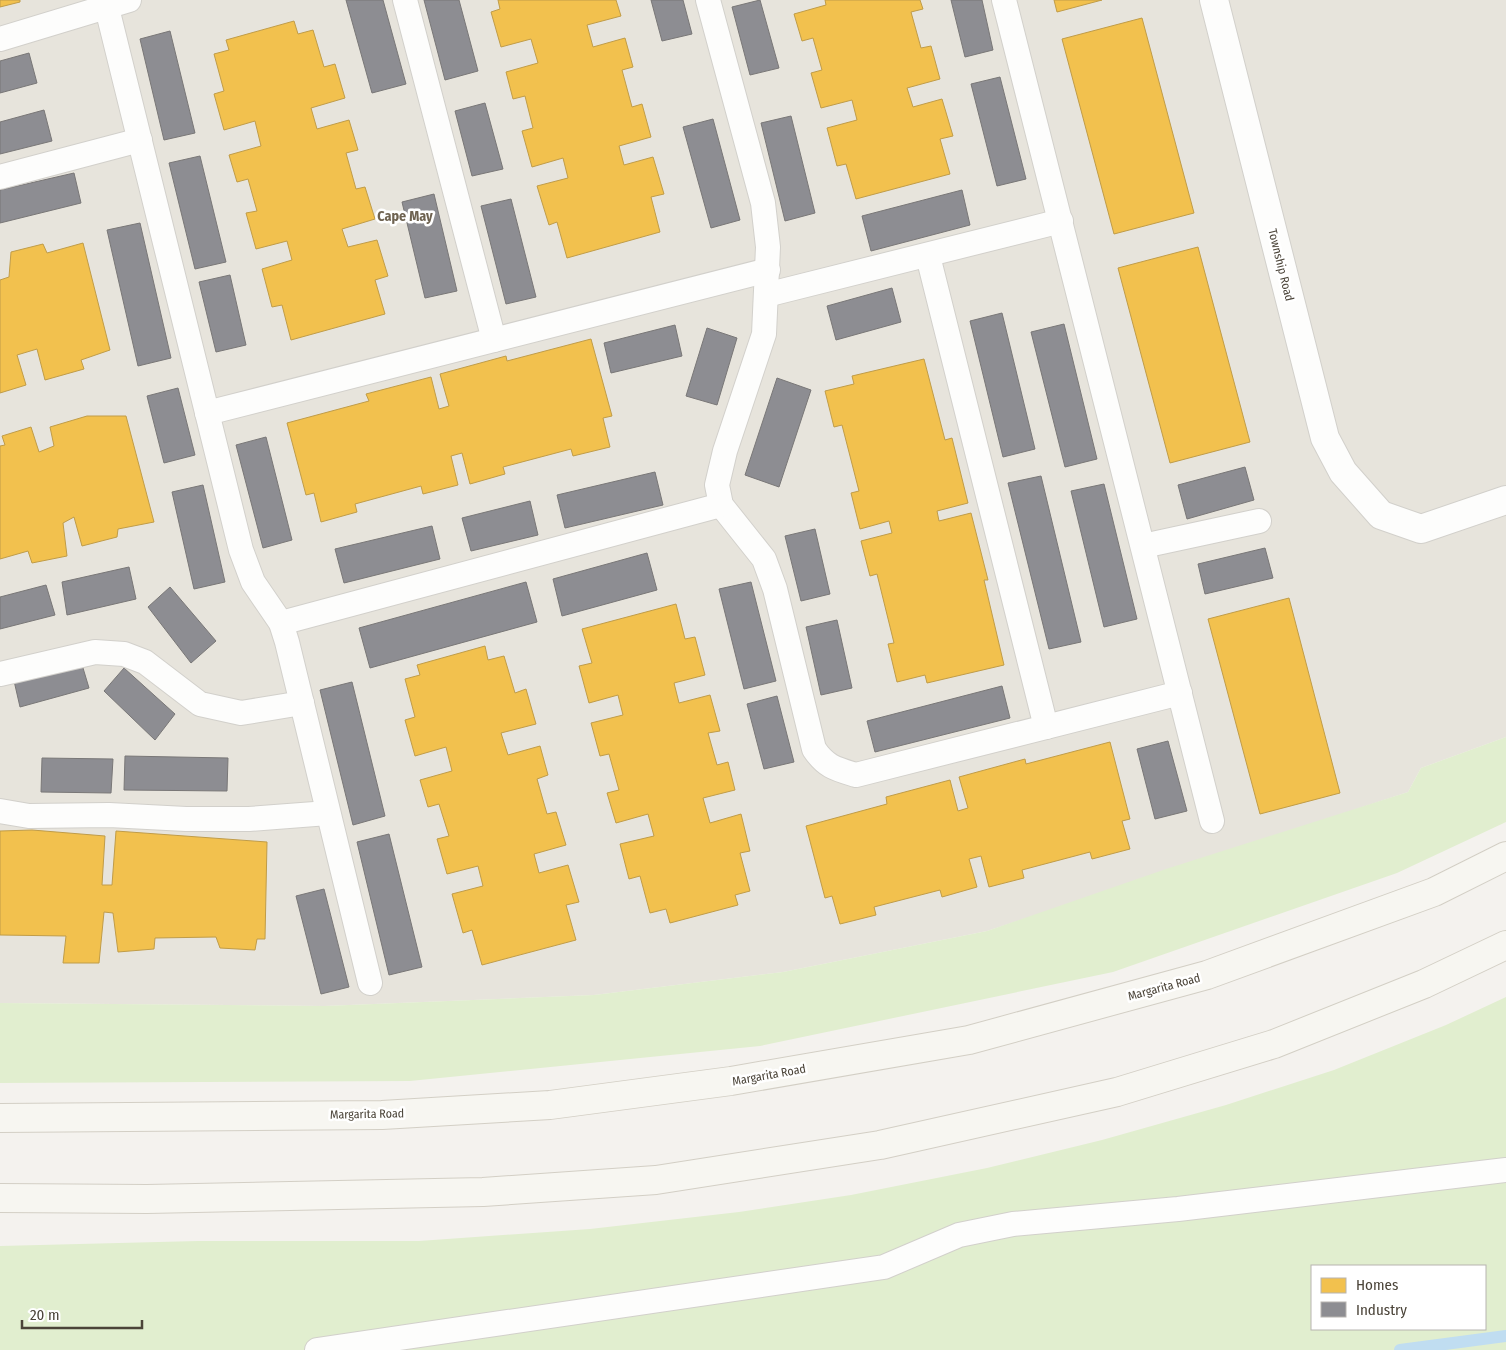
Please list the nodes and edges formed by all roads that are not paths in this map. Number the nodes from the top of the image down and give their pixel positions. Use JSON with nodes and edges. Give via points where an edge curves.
{"nodes":[{"id":1,"x":129,"y":0,"type":"edge"},
{"id":2,"x":405,"y":0,"type":"edge"},
{"id":3,"x":708,"y":0,"type":"edge"},
{"id":4,"x":1004,"y":0,"type":"edge"},
{"id":5,"x":1214,"y":0,"type":"edge"},
{"id":6,"x":105,"y":3,"type":"edge"},
{"id":7,"x":0,"y":39,"type":"edge"},
{"id":8,"x":140,"y":140,"type":"junction"},
{"id":9,"x":0,"y":177,"type":"edge"},
{"id":10,"x":1060,"y":221,"type":"junction"},
{"id":11,"x":928,"y":256,"type":"junction"},
{"id":12,"x":768,"y":270,"type":"junction"},
{"id":13,"x":766,"y":295,"type":"junction"},
{"id":14,"x":494,"y":340,"type":"junction"},
{"id":15,"x":208,"y":413,"type":"junction"},
{"id":16,"x":1506,"y":500,"type":"edge"},
{"id":17,"x":720,"y":505,"type":"junction"},
{"id":18,"x":1259,"y":521,"type":"dead end"},
{"id":19,"x":1143,"y":546,"type":"junction"},
{"id":20,"x":282,"y":624,"type":"junction"},
{"id":21,"x":0,"y":674,"type":"edge"},
{"id":22,"x":1180,"y":693,"type":"junction"},
{"id":23,"x":302,"y":703,"type":"junction"},
{"id":24,"x":1046,"y":727,"type":"junction"},
{"id":25,"x":0,"y":811,"type":"edge"},
{"id":26,"x":328,"y":813,"type":"junction"},
{"id":27,"x":1212,"y":821,"type":"dead end"},
{"id":28,"x":1506,"y":856,"type":"edge"},
{"id":29,"x":1506,"y":945,"type":"edge"},
{"id":30,"x":370,"y":983,"type":"dead end"},
{"id":31,"x":0,"y":1118,"type":"edge"},
{"id":32,"x":1506,"y":1170,"type":"edge"},
{"id":33,"x":0,"y":1198,"type":"edge"},
{"id":34,"x":317,"y":1350,"type":"edge"}],
"edges":[{"from":1,"to":6,"type":"lane"},
{"from":2,"to":14,"type":"lane"},
{"from":3,"to":12,"type":"lane","via":[[763,203]]},
{"from":4,"to":10,"type":"lane"},
{"from":5,"to":16,"type":"street","name":"Township Road","via":[[1325,438],[1343,472],[1381,515],[1421,529]]},
{"from":6,"to":7,"type":"lane","via":[[72,18]]},
{"from":6,"to":8,"type":"lane"},
{"from":8,"to":9,"type":"lane"},
{"from":8,"to":15,"type":"lane"},
{"from":10,"to":11,"type":"lane"},
{"from":10,"to":19,"type":"lane"},
{"from":11,"to":13,"type":"lane"},
{"from":11,"to":24,"type":"lane"},
{"from":12,"to":13,"type":"lane"},
{"from":12,"to":14,"type":"lane"},
{"from":13,"to":17,"type":"lane","via":[[764,334],[717,485]]},
{"from":14,"to":15,"type":"lane"},
{"from":15,"to":20,"type":"lane","via":[[241,550],[253,582]]},
{"from":17,"to":20,"type":"lane"},
{"from":17,"to":24,"type":"lane","via":[[764,559],[814,749],[822,761],[856,775]]},
{"from":18,"to":19,"type":"lane"},
{"from":19,"to":22,"type":"lane"},
{"from":20,"to":23,"type":"lane"},
{"from":21,"to":23,"type":"lane","via":[[95,652],[124,654],[145,662],[200,704],[241,713]]},
{"from":22,"to":24,"type":"lane"},
{"from":22,"to":27,"type":"lane"},
{"from":23,"to":26,"type":"lane"},
{"from":25,"to":26,"type":"lane","via":[[29,816],[109,815],[186,819],[249,819]]},
{"from":26,"to":30,"type":"lane"},
{"from":28,"to":31,"type":"main road","name":"Margarita Road","via":[[1434,892],[1207,975],[969,1040],[731,1081],[550,1105],[382,1115]]},
{"from":29,"to":33,"type":"main road","via":[[1424,984],[1274,1044],[1117,1092],[880,1145],[656,1180],[483,1192],[147,1199]]},
{"from":32,"to":34,"type":"lane","via":[[1178,1209],[1013,1224],[959,1235],[884,1267]]}]}
